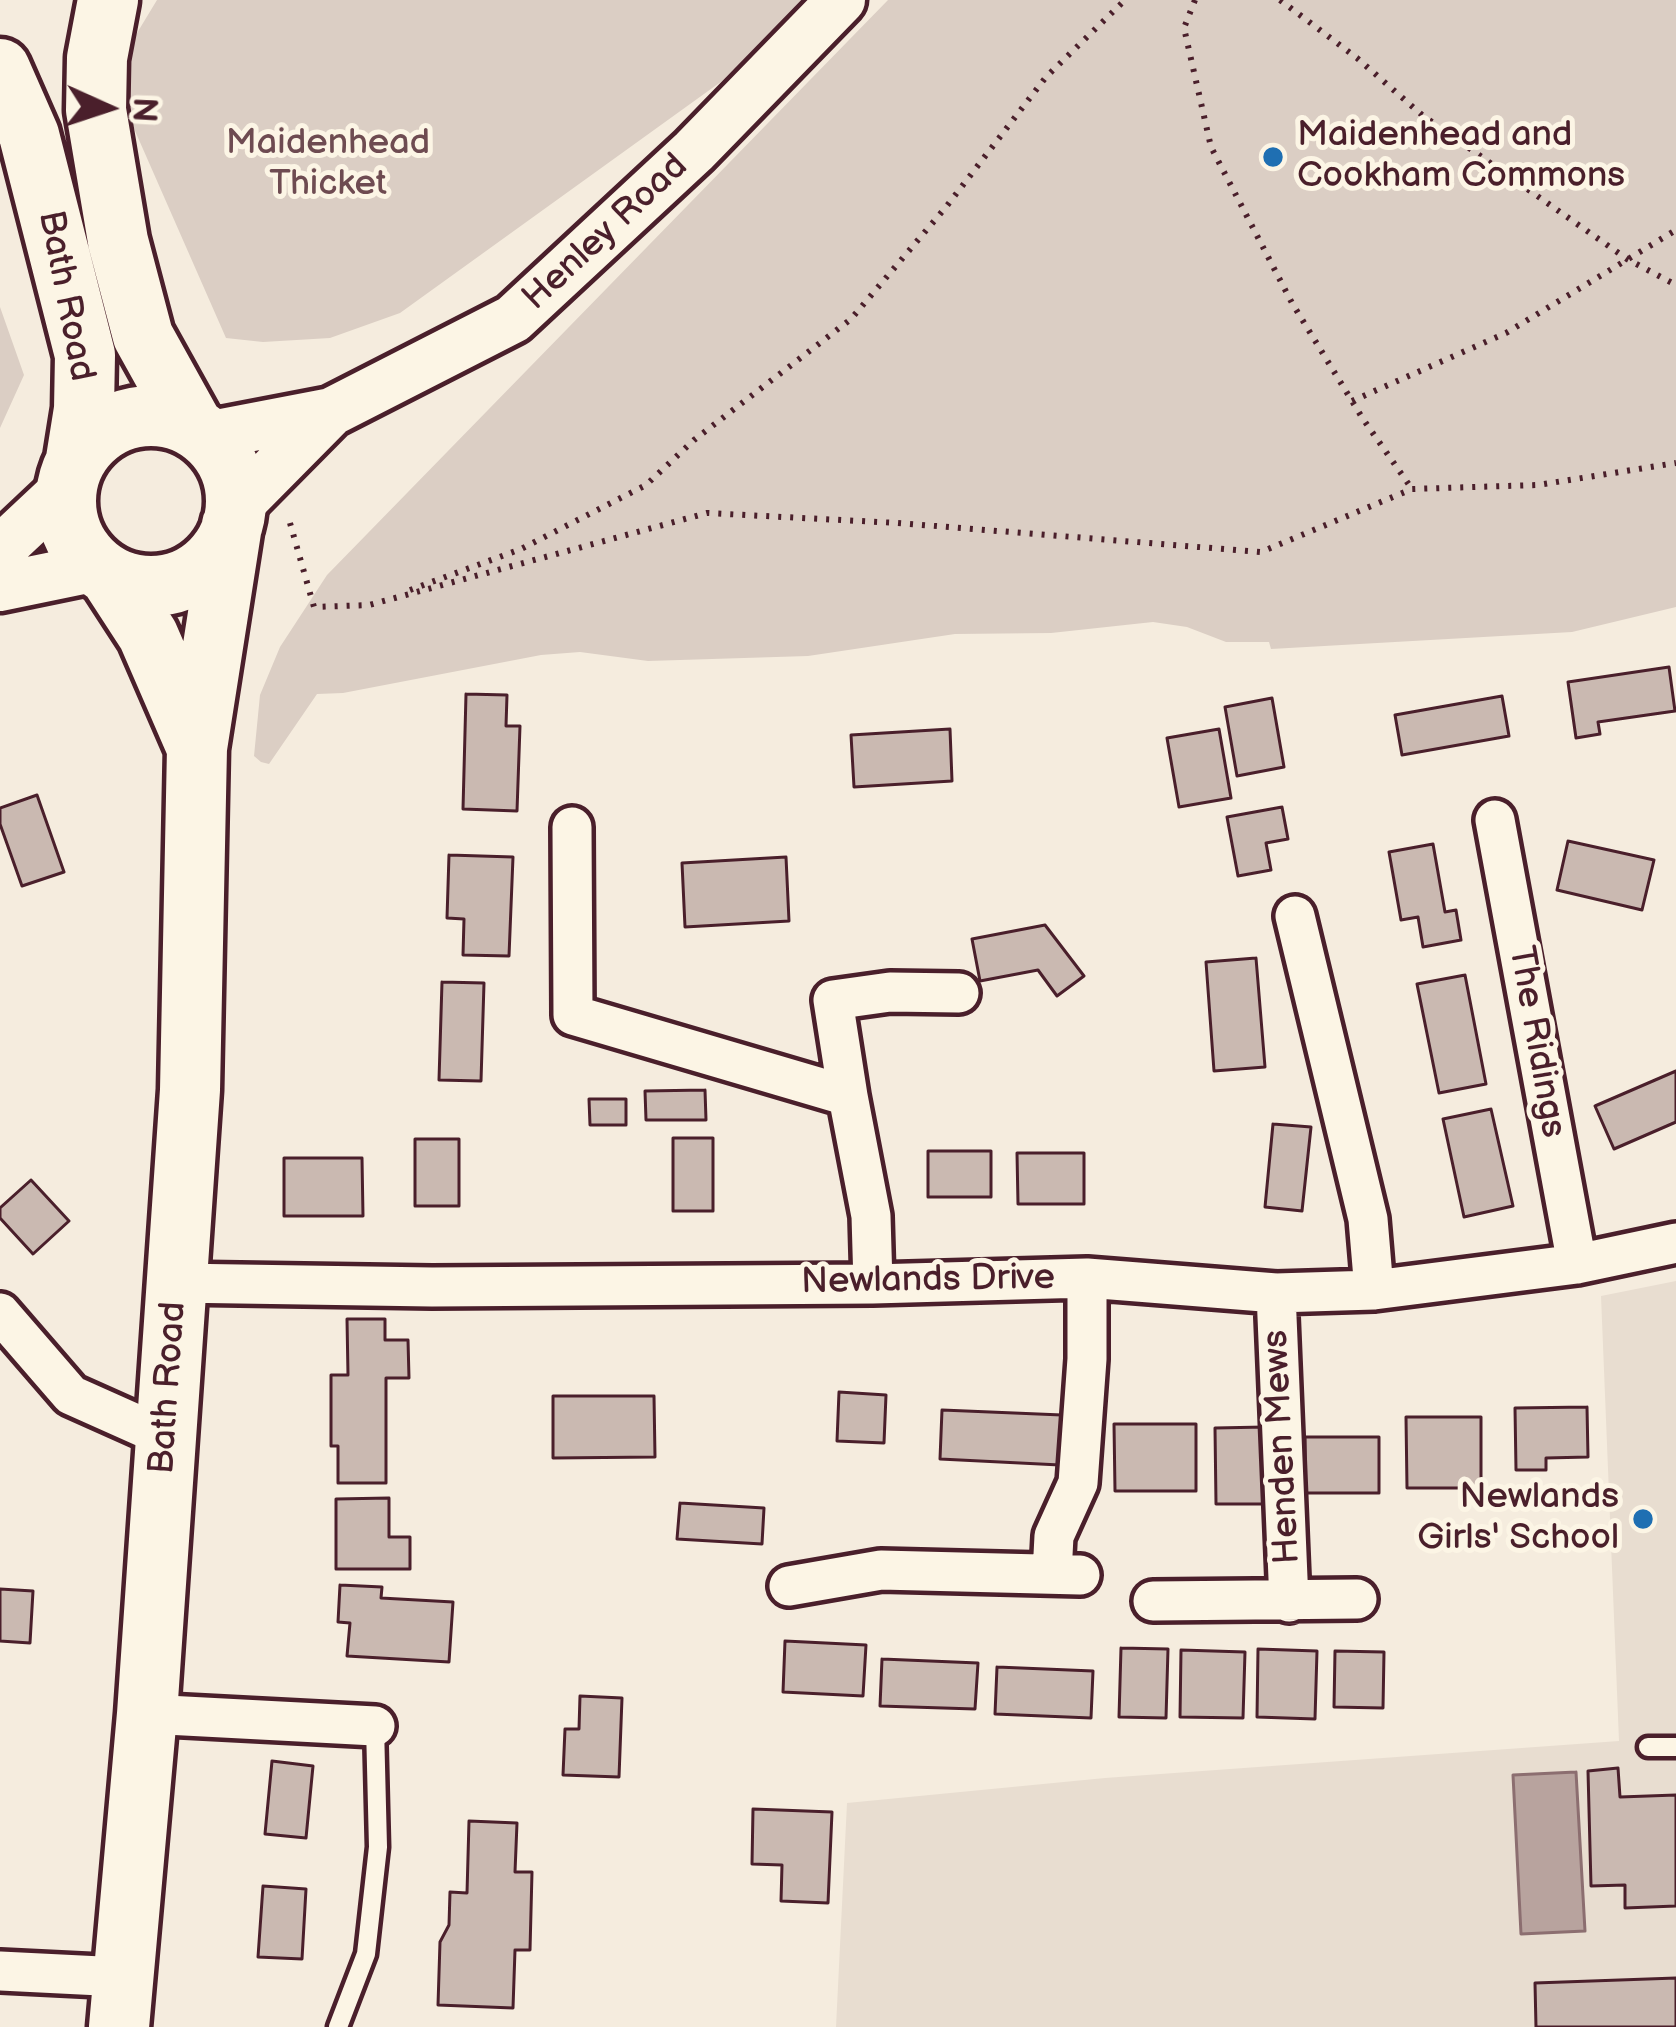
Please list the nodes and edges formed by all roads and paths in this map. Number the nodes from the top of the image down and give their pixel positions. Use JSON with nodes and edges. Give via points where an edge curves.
{"nodes":[{"id":1,"x":107,"y":0,"type":"edge"},
{"id":2,"x":842,"y":0,"type":"edge"},
{"id":3,"x":1125,"y":0,"type":"edge"},
{"id":4,"x":1195,"y":0,"type":"edge"},
{"id":5,"x":1280,"y":0,"type":"edge"},
{"id":6,"x":0,"y":69,"type":"edge"},
{"id":7,"x":1676,"y":230,"type":"edge"},
{"id":8,"x":1627,"y":260,"type":"junction"},
{"id":9,"x":1676,"y":285,"type":"edge"},
{"id":10,"x":1352,"y":401,"type":"junction"},
{"id":11,"x":331,"y":412,"type":"junction"},
{"id":12,"x":200,"y":431,"type":"junction"},
{"id":13,"x":1676,"y":463,"type":"edge"},
{"id":14,"x":71,"y":473,"type":"junction"},
{"id":15,"x":1412,"y":489,"type":"junction"},
{"id":16,"x":252,"y":519,"type":"junction"},
{"id":17,"x":0,"y":550,"type":"edge"},
{"id":18,"x":103,"y":571,"type":"junction"},
{"id":19,"x":0,"y":587,"type":"edge"},
{"id":20,"x":369,"y":605,"type":"junction"},
{"id":21,"x":197,"y":748,"type":"junction"},
{"id":22,"x":1496,"y":820,"type":"dead end"},
{"id":23,"x":572,"y":827,"type":"dead end"},
{"id":24,"x":1295,"y":916,"type":"dead end"},
{"id":25,"x":959,"y":993,"type":"dead end"},
{"id":26,"x":848,"y":1096,"type":"junction"},
{"id":27,"x":1676,"y":1243,"type":"edge"},
{"id":28,"x":1576,"y":1264,"type":"junction"},
{"id":29,"x":1087,"y":1278,"type":"junction"},
{"id":30,"x":176,"y":1283,"type":"junction"},
{"id":31,"x":873,"y":1284,"type":"junction"},
{"id":32,"x":1374,"y":1290,"type":"junction"},
{"id":33,"x":1276,"y":1293,"type":"junction"},
{"id":34,"x":0,"y":1313,"type":"edge"},
{"id":35,"x":165,"y":1437,"type":"junction"},
{"id":36,"x":789,"y":1586,"type":"dead end"},
{"id":37,"x":1357,"y":1599,"type":"dead end"},
{"id":38,"x":1153,"y":1600,"type":"dead end"},
{"id":39,"x":1289,"y":1602,"type":"junction"},
{"id":40,"x":146,"y":1714,"type":"junction"},
{"id":41,"x":375,"y":1726,"type":"joint"},
{"id":42,"x":1648,"y":1747,"type":"dead end"},
{"id":43,"x":1676,"y":1747,"type":"edge"},
{"id":44,"x":0,"y":1971,"type":"edge"},
{"id":45,"x":120,"y":2002,"type":"edge"},
{"id":46,"x":338,"y":2027,"type":"edge"}],
"edges":[{"from":1,"to":12,"type":"main road","name":"Bath Road","via":[[96,110],[125,274],[143,336]]},
{"from":2,"to":11,"type":"street","name":"Henley Road","via":[[694,152],[513,319]]},
{"from":3,"to":20,"type":"path","via":[[1046,77],[851,319],[646,485],[521,550]]},
{"from":4,"to":10,"type":"path","via":[[1184,28],[1211,147]]},
{"from":5,"to":8,"type":"path","via":[[1422,115]]},
{"from":6,"to":14,"type":"main road","name":"Bath Road","via":[[29,135],[85,356]]},
{"from":7,"to":8,"type":"path"},
{"from":8,"to":9,"type":"path"},
{"from":8,"to":10,"type":"path","via":[[1506,333]]},
{"from":10,"to":15,"type":"path"},
{"from":11,"to":12,"type":"street","name":"Henley Road"},
{"from":11,"to":16,"type":"street","name":"Henley Road"},
{"from":12,"to":14,"type":"main road","via":[[175,418],[137,416],[102,430]]},
{"from":12,"to":16,"type":"main road","via":[[218,448]]},
{"from":13,"to":15,"type":"path","via":[[1538,485]]},
{"from":14,"to":17,"type":"street"},
{"from":14,"to":18,"type":"main road","via":[[71,532]]},
{"from":15,"to":20,"type":"path","via":[[1261,552],[706,513]]},
{"from":16,"to":18,"type":"main road","via":[[190,576],[141,586]]},
{"from":16,"to":20,"type":"path","via":[[314,607]]},
{"from":16,"to":21,"type":"main road","name":"Bath Road"},
{"from":18,"to":19,"type":"street"},
{"from":18,"to":21,"type":"main road","name":"Bath Road","via":[[148,635]]},
{"from":21,"to":30,"type":"main road","name":"Bath Road","via":[[190,1090]]},
{"from":22,"to":28,"type":"street","name":"The Ridings"},
{"from":23,"to":26,"type":"street","via":[[573,1015]]},
{"from":24,"to":32,"type":"street","via":[[1368,1219]]},
{"from":25,"to":26,"type":"street","via":[[833,1000]]},
{"from":26,"to":31,"type":"street","via":[[871,1216]]},
{"from":27,"to":28,"type":"street","name":"Newlands Drive"},
{"from":28,"to":32,"type":"street","name":"Newlands Drive"},
{"from":29,"to":31,"type":"street","name":"Newlands Drive"},
{"from":29,"to":33,"type":"street","name":"Newlands Drive"},
{"from":29,"to":36,"type":"street","via":[[1078,1483],[1054,1536],[1065,1575],[881,1570]]},
{"from":30,"to":31,"type":"street","name":"Newlands Drive"},
{"from":30,"to":35,"type":"main road","name":"Bath Road"},
{"from":32,"to":33,"type":"street","name":"Newlands Drive"},
{"from":33,"to":39,"type":"street","name":"Henden Mews"},
{"from":34,"to":35,"type":"street","via":[[71,1395]]},
{"from":35,"to":40,"type":"main road","name":"Bath Road"},
{"from":37,"to":39,"type":"street","name":"Henden Mews"},
{"from":38,"to":39,"type":"street","name":"Henden Mews"},
{"from":40,"to":41,"type":"street"},
{"from":40,"to":45,"type":"main road","name":"Bath Road"},
{"from":41,"to":46,"type":"lane","via":[[378,1847],[367,1954]]},
{"from":42,"to":43,"type":"lane"},
{"from":44,"to":45,"type":"street"}]}
